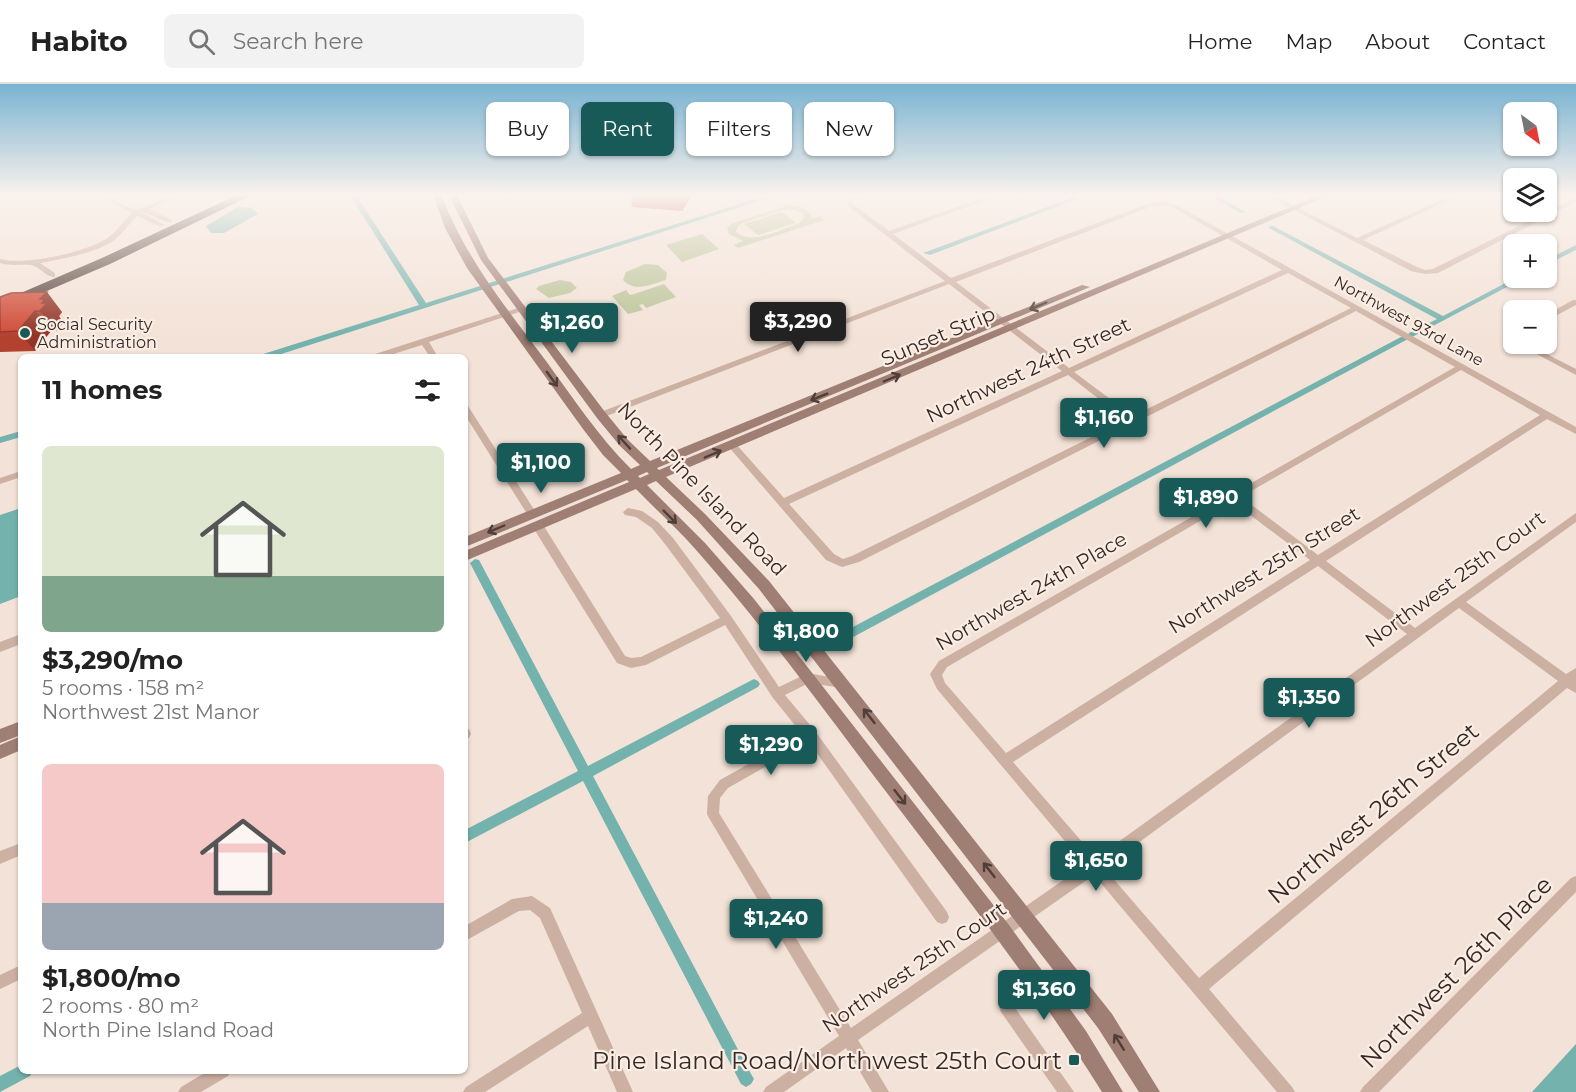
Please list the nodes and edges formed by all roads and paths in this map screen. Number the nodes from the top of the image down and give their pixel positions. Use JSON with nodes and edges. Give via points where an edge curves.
{"nodes":[{"id":1,"x":105,"y":242,"type":"edge"},
{"id":2,"x":123,"y":242,"type":"edge"},
{"id":3,"x":146,"y":242,"type":"edge"},
{"id":4,"x":457,"y":242,"type":"edge"},
{"id":5,"x":476,"y":242,"type":"edge"},
{"id":6,"x":897,"y":242,"type":"edge"},
{"id":7,"x":1051,"y":242,"type":"edge"},
{"id":8,"x":1204,"y":242,"type":"edge"},
{"id":9,"x":1238,"y":242,"type":"edge"},
{"id":10,"x":1362,"y":242,"type":"edge"},
{"id":11,"x":1492,"y":242,"type":"edge"},
{"id":12,"x":0,"y":261,"type":"edge"},
{"id":13,"x":36,"y":264,"type":"junction"},
{"id":14,"x":1288,"y":270,"type":"junction"},
{"id":15,"x":52,"y":274,"type":"junction"},
{"id":16,"x":948,"y":281,"type":"junction"},
{"id":17,"x":0,"y":296,"type":"edge"},
{"id":18,"x":1576,"y":302,"type":"edge"},
{"id":19,"x":0,"y":307,"type":"edge"},
{"id":20,"x":1357,"y":308,"type":"junction"},
{"id":21,"x":521,"y":310,"type":"junction"},
{"id":22,"x":1557,"y":313,"type":"edge"},
{"id":23,"x":505,"y":315,"type":"junction"},
{"id":24,"x":1006,"y":325,"type":"junction"},
{"id":25,"x":424,"y":341,"type":"junction"},
{"id":26,"x":384,"y":354,"type":"edge"},
{"id":27,"x":432,"y":354,"type":"edge"},
{"id":28,"x":1541,"y":354,"type":"edge"},
{"id":29,"x":1460,"y":367,"type":"junction"},
{"id":30,"x":1576,"y":372,"type":"edge"},
{"id":31,"x":1069,"y":373,"type":"junction"},
{"id":32,"x":468,"y":413,"type":"edge"},
{"id":33,"x":601,"y":415,"type":"junction"},
{"id":34,"x":1546,"y":415,"type":"junction"},
{"id":35,"x":1132,"y":420,"type":"junction"},
{"id":36,"x":1576,"y":431,"type":"edge"},
{"id":37,"x":733,"y":446,"type":"junction"},
{"id":38,"x":654,"y":472,"type":"junction"},
{"id":39,"x":18,"y":475,"type":"edge"},
{"id":40,"x":633,"y":480,"type":"junction"},
{"id":41,"x":0,"y":481,"type":"edge"},
{"id":42,"x":1234,"y":497,"type":"junction"},
{"id":43,"x":783,"y":503,"type":"junction"},
{"id":44,"x":628,"y":512,"type":"dead end"},
{"id":45,"x":1576,"y":517,"type":"edge"},
{"id":46,"x":535,"y":520,"type":"junction"},
{"id":47,"x":468,"y":541,"type":"edge"},
{"id":48,"x":468,"y":554,"type":"edge"},
{"id":49,"x":1318,"y":561,"type":"junction"},
{"id":50,"x":1458,"y":602,"type":"junction"},
{"id":51,"x":727,"y":619,"type":"junction"},
{"id":52,"x":1415,"y":634,"type":"junction"},
{"id":53,"x":18,"y":640,"type":"edge"},
{"id":54,"x":0,"y":647,"type":"edge"},
{"id":55,"x":808,"y":678,"type":"junction"},
{"id":56,"x":1573,"y":681,"type":"edge"},
{"id":57,"x":843,"y":683,"type":"junction"},
{"id":58,"x":777,"y":694,"type":"junction"},
{"id":59,"x":18,"y":729,"type":"edge"},
{"id":60,"x":811,"y":735,"type":"junction"},
{"id":61,"x":0,"y":736,"type":"edge"},
{"id":62,"x":18,"y":744,"type":"edge"},
{"id":63,"x":0,"y":752,"type":"edge"},
{"id":64,"x":1004,"y":761,"type":"junction"},
{"id":65,"x":18,"y":850,"type":"edge"},
{"id":66,"x":0,"y":858,"type":"edge"},
{"id":67,"x":1094,"y":867,"type":"junction"},
{"id":68,"x":1576,"y":883,"type":"edge"},
{"id":69,"x":942,"y":916,"type":"dead end"},
{"id":70,"x":1025,"y":916,"type":"junction"},
{"id":71,"x":1003,"y":931,"type":"junction"},
{"id":72,"x":468,"y":932,"type":"edge"},
{"id":73,"x":18,"y":973,"type":"edge"},
{"id":74,"x":0,"y":982,"type":"edge"},
{"id":75,"x":1199,"y":988,"type":"junction"},
{"id":76,"x":1006,"y":1007,"type":"dead end"},
{"id":77,"x":590,"y":1016,"type":"junction"},
{"id":78,"x":847,"y":1037,"type":"junction"},
{"id":79,"x":218,"y":1074,"type":"edge"},
{"id":80,"x":186,"y":1092,"type":"edge"},
{"id":81,"x":471,"y":1092,"type":"edge"},
{"id":82,"x":625,"y":1092,"type":"edge"},
{"id":83,"x":771,"y":1092,"type":"edge"},
{"id":84,"x":880,"y":1092,"type":"edge"},
{"id":85,"x":1066,"y":1092,"type":"edge"},
{"id":86,"x":1113,"y":1092,"type":"edge"},
{"id":87,"x":1150,"y":1092,"type":"edge"},
{"id":88,"x":1287,"y":1092,"type":"edge"},
{"id":89,"x":1368,"y":1092,"type":"edge"}],
"edges":[{"from":1,"to":13,"type":"street"},
{"from":2,"to":15,"type":"highway"},
{"from":3,"to":19,"type":"highway"},
{"from":4,"to":23,"type":"main road","name":"North Pine Island Road"},
{"from":5,"to":21,"type":"main road","name":"North Pine Island Road"},
{"from":6,"to":16,"type":"street"},
{"from":7,"to":16,"type":"street","name":"Northwest 93rd Lane"},
{"from":8,"to":24,"type":"main road","name":"Sunset Strip"},
{"from":9,"to":14,"type":"street","name":"Northwest 93rd Lane"},
{"from":10,"to":11,"type":"street","via":[[1425,272],[1435,271]]},
{"from":12,"to":13,"type":"street","via":[[13,266]]},
{"from":13,"to":15,"type":"street"},
{"from":14,"to":20,"type":"street","name":"Northwest 93rd Lane"},
{"from":14,"to":31,"type":"street","name":"Northwest 24th Street"},
{"from":15,"to":17,"type":"highway"},
{"from":16,"to":24,"type":"street"},
{"from":16,"to":33,"type":"street"},
{"from":18,"to":22,"type":"street"},
{"from":20,"to":29,"type":"street","name":"Northwest 93rd Lane"},
{"from":20,"to":35,"type":"street"},
{"from":21,"to":23,"type":"street"},
{"from":21,"to":33,"type":"main road","name":"North Pine Island Road"},
{"from":23,"to":25,"type":"street"},
{"from":23,"to":40,"type":"main road","name":"North Pine Island Road","one_way":true,"via":[[593,435]]},
{"from":24,"to":31,"type":"street"},
{"from":37,"to":24,"type":"main road","name":"Sunset Strip","one_way":true},
{"from":24,"to":38,"type":"main road","name":"Sunset Strip","one_way":true},
{"from":25,"to":26,"type":"street"},
{"from":25,"to":27,"type":"street"},
{"from":28,"to":30,"type":"street"},
{"from":29,"to":34,"type":"street","name":"Northwest 93rd Lane"},
{"from":29,"to":42,"type":"street","name":"Northwest 24th Place"},
{"from":31,"to":35,"type":"street"},
{"from":31,"to":43,"type":"street","name":"Northwest 24th Street"},
{"from":32,"to":46,"type":"street"},
{"from":38,"to":33,"type":"main road","name":"North Pine Island Road","one_way":true},
{"from":34,"to":36,"type":"street","name":"Northwest 93rd Lane"},
{"from":34,"to":49,"type":"street","name":"Northwest 25th Street"},
{"from":35,"to":43,"type":"street","via":[[855,560],[842,563],[830,556]]},
{"from":38,"to":37,"type":"main road","name":"Sunset Strip","one_way":true},
{"from":37,"to":43,"type":"street"},
{"from":38,"to":40,"type":"main road","name":"Sunset Strip"},
{"from":38,"to":57,"type":"main road","name":"North Pine Island Road","via":[[764,585]]},
{"from":39,"to":41,"type":"street"},
{"from":40,"to":46,"type":"main road","name":"Sunset Strip"},
{"from":40,"to":55,"type":"main road","name":"North Pine Island Road","one_way":true,"via":[[700,546]]},
{"from":42,"to":49,"type":"street"},
{"from":42,"to":64,"type":"street","name":"Northwest 24th Place","via":[[943,664],[936,674],[941,686]]},
{"from":44,"to":51,"type":"street","via":[[655,525]]},
{"from":45,"to":50,"type":"street","name":"Northwest 25th Court"},
{"from":46,"to":47,"type":"main road","name":"Sunset Strip","one_way":true},
{"from":46,"to":48,"type":"main road","name":"Sunset Strip"},
{"from":46,"to":51,"type":"street","via":[[621,660],[642,662]]},
{"from":49,"to":52,"type":"street"},
{"from":49,"to":64,"type":"street","name":"Northwest 25th Street"},
{"from":50,"to":52,"type":"street","name":"Northwest 25th Court"},
{"from":50,"to":56,"type":"street"},
{"from":51,"to":58,"type":"street"},
{"from":52,"to":67,"type":"street","name":"Northwest 25th Court"},
{"from":53,"to":54,"type":"street"},
{"from":55,"to":57,"type":"street"},
{"from":55,"to":58,"type":"street"},
{"from":55,"to":71,"type":"main road","name":"North Pine Island Road","one_way":true},
{"from":56,"to":75,"type":"street","name":"Northwest 26th Street"},
{"from":70,"to":57,"type":"main road","name":"North Pine Island Road","one_way":true},
{"from":58,"to":60,"type":"street"},
{"from":59,"to":61,"type":"main road"},
{"from":60,"to":69,"type":"street"},
{"from":60,"to":78,"type":"street","via":[[724,784],[714,796],[713,814]]},
{"from":62,"to":63,"type":"main road"},
{"from":64,"to":67,"type":"street"},
{"from":65,"to":66,"type":"street"},
{"from":67,"to":70,"type":"street","name":"Northwest 25th Court"},
{"from":67,"to":75,"type":"street"},
{"from":68,"to":89,"type":"street","name":"Northwest 26th Place"},
{"from":70,"to":71,"type":"street","name":"Northwest 25th Court"},
{"from":87,"to":70,"type":"main road","name":"North Pine Island Road","one_way":true,"via":[[1106,1021]]},
{"from":71,"to":78,"type":"street","name":"Northwest 25th Court"},
{"from":71,"to":86,"type":"main road","name":"North Pine Island Road"},
{"from":72,"to":77,"type":"street","via":[[517,904],[532,903],[545,913]]},
{"from":73,"to":74,"type":"street"},
{"from":75,"to":88,"type":"street"},
{"from":76,"to":85,"type":"street"},
{"from":77,"to":81,"type":"street"},
{"from":77,"to":82,"type":"street"},
{"from":78,"to":83,"type":"street","name":"Northwest 25th Court"},
{"from":78,"to":84,"type":"street"},
{"from":79,"to":80,"type":"street"}]}
